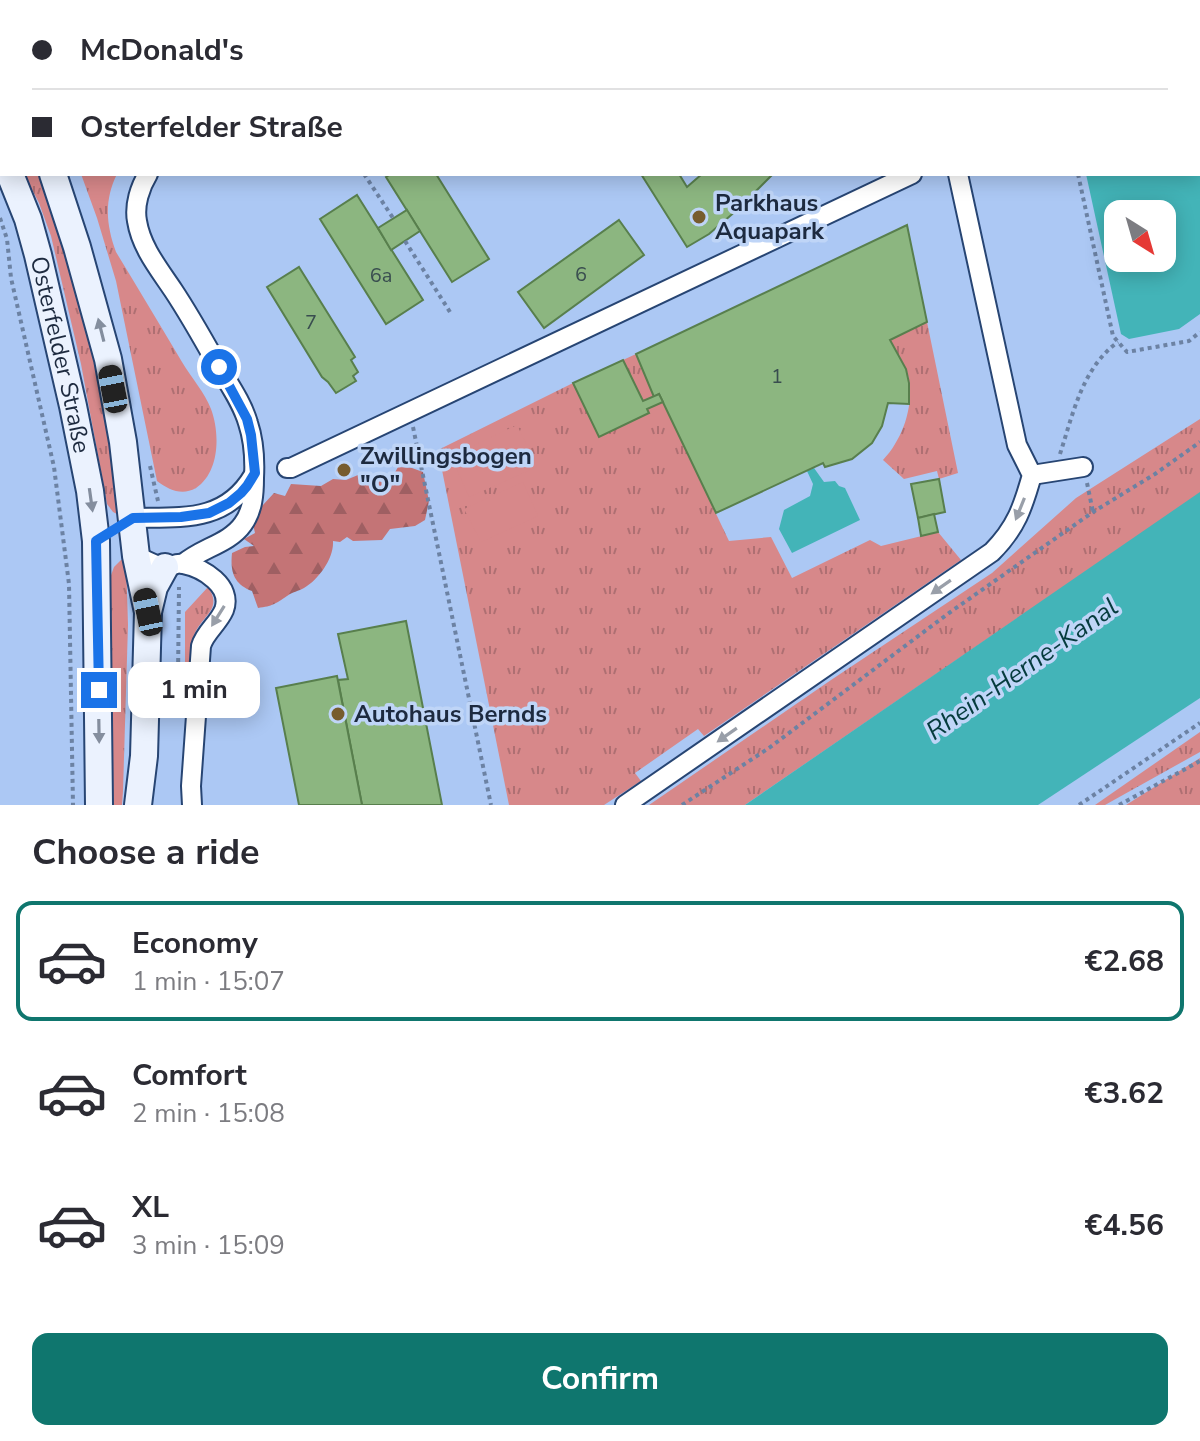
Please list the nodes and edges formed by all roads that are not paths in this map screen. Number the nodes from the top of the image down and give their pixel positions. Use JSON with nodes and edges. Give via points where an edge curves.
{"nodes":[{"id":1,"x":11,"y":176,"type":"edge"},
{"id":2,"x":54,"y":176,"type":"edge"},
{"id":3,"x":147,"y":176,"type":"edge"},
{"id":4,"x":908,"y":176,"type":"edge"},
{"id":5,"x":958,"y":176,"type":"edge"},
{"id":6,"x":1083,"y":467,"type":"road end"},
{"id":7,"x":287,"y":468,"type":"dead end"},
{"id":8,"x":255,"y":473,"type":"junction"},
{"id":9,"x":1032,"y":475,"type":"junction"},
{"id":10,"x":133,"y":518,"type":"junction"},
{"id":11,"x":96,"y":541,"type":"junction"},
{"id":12,"x":136,"y":556,"type":"junction"},
{"id":13,"x":174,"y":565,"type":"junction"},
{"id":14,"x":148,"y":612,"type":"junction"},
{"id":15,"x":99,"y":805,"type":"edge"},
{"id":16,"x":138,"y":805,"type":"edge"},
{"id":17,"x":192,"y":805,"type":"edge"},
{"id":18,"x":625,"y":805,"type":"edge"}],
"edges":[{"from":1,"to":11,"type":"main road","name":"Osterfelder Straße","one_way":true,"via":[[45,284]]},
{"from":10,"to":2,"type":"main road","name":"Osterfelder Straße","one_way":true,"via":[[108,359]]},
{"from":3,"to":8,"type":"street","via":[[136,207],[142,237],[247,419]]},
{"from":4,"to":7,"type":"street"},
{"from":5,"to":9,"type":"street","via":[[1017,445]]},
{"from":6,"to":9,"type":"street"},
{"from":8,"to":10,"type":"street","via":[[241,493],[217,510]]},
{"from":8,"to":13,"type":"street","via":[[252,504],[242,526]]},
{"from":9,"to":18,"type":"street","one_way":true,"via":[[1021,511],[992,552]]},
{"from":10,"to":11,"type":"main road"},
{"from":10,"to":12,"type":"main road","name":"Osterfelder Straße"},
{"from":11,"to":12,"type":"main road"},
{"from":11,"to":15,"type":"main road","name":"Osterfelder Straße","one_way":true},
{"from":12,"to":13,"type":"street"},
{"from":12,"to":14,"type":"main road","name":"Osterfelder Straße"},
{"from":13,"to":14,"type":"main road","via":[[154,587]]},
{"from":13,"to":17,"type":"street","one_way":true,"via":[[215,579],[226,600],[201,646]]},
{"from":14,"to":16,"type":"main road","name":"Osterfelder Straße"}]}
